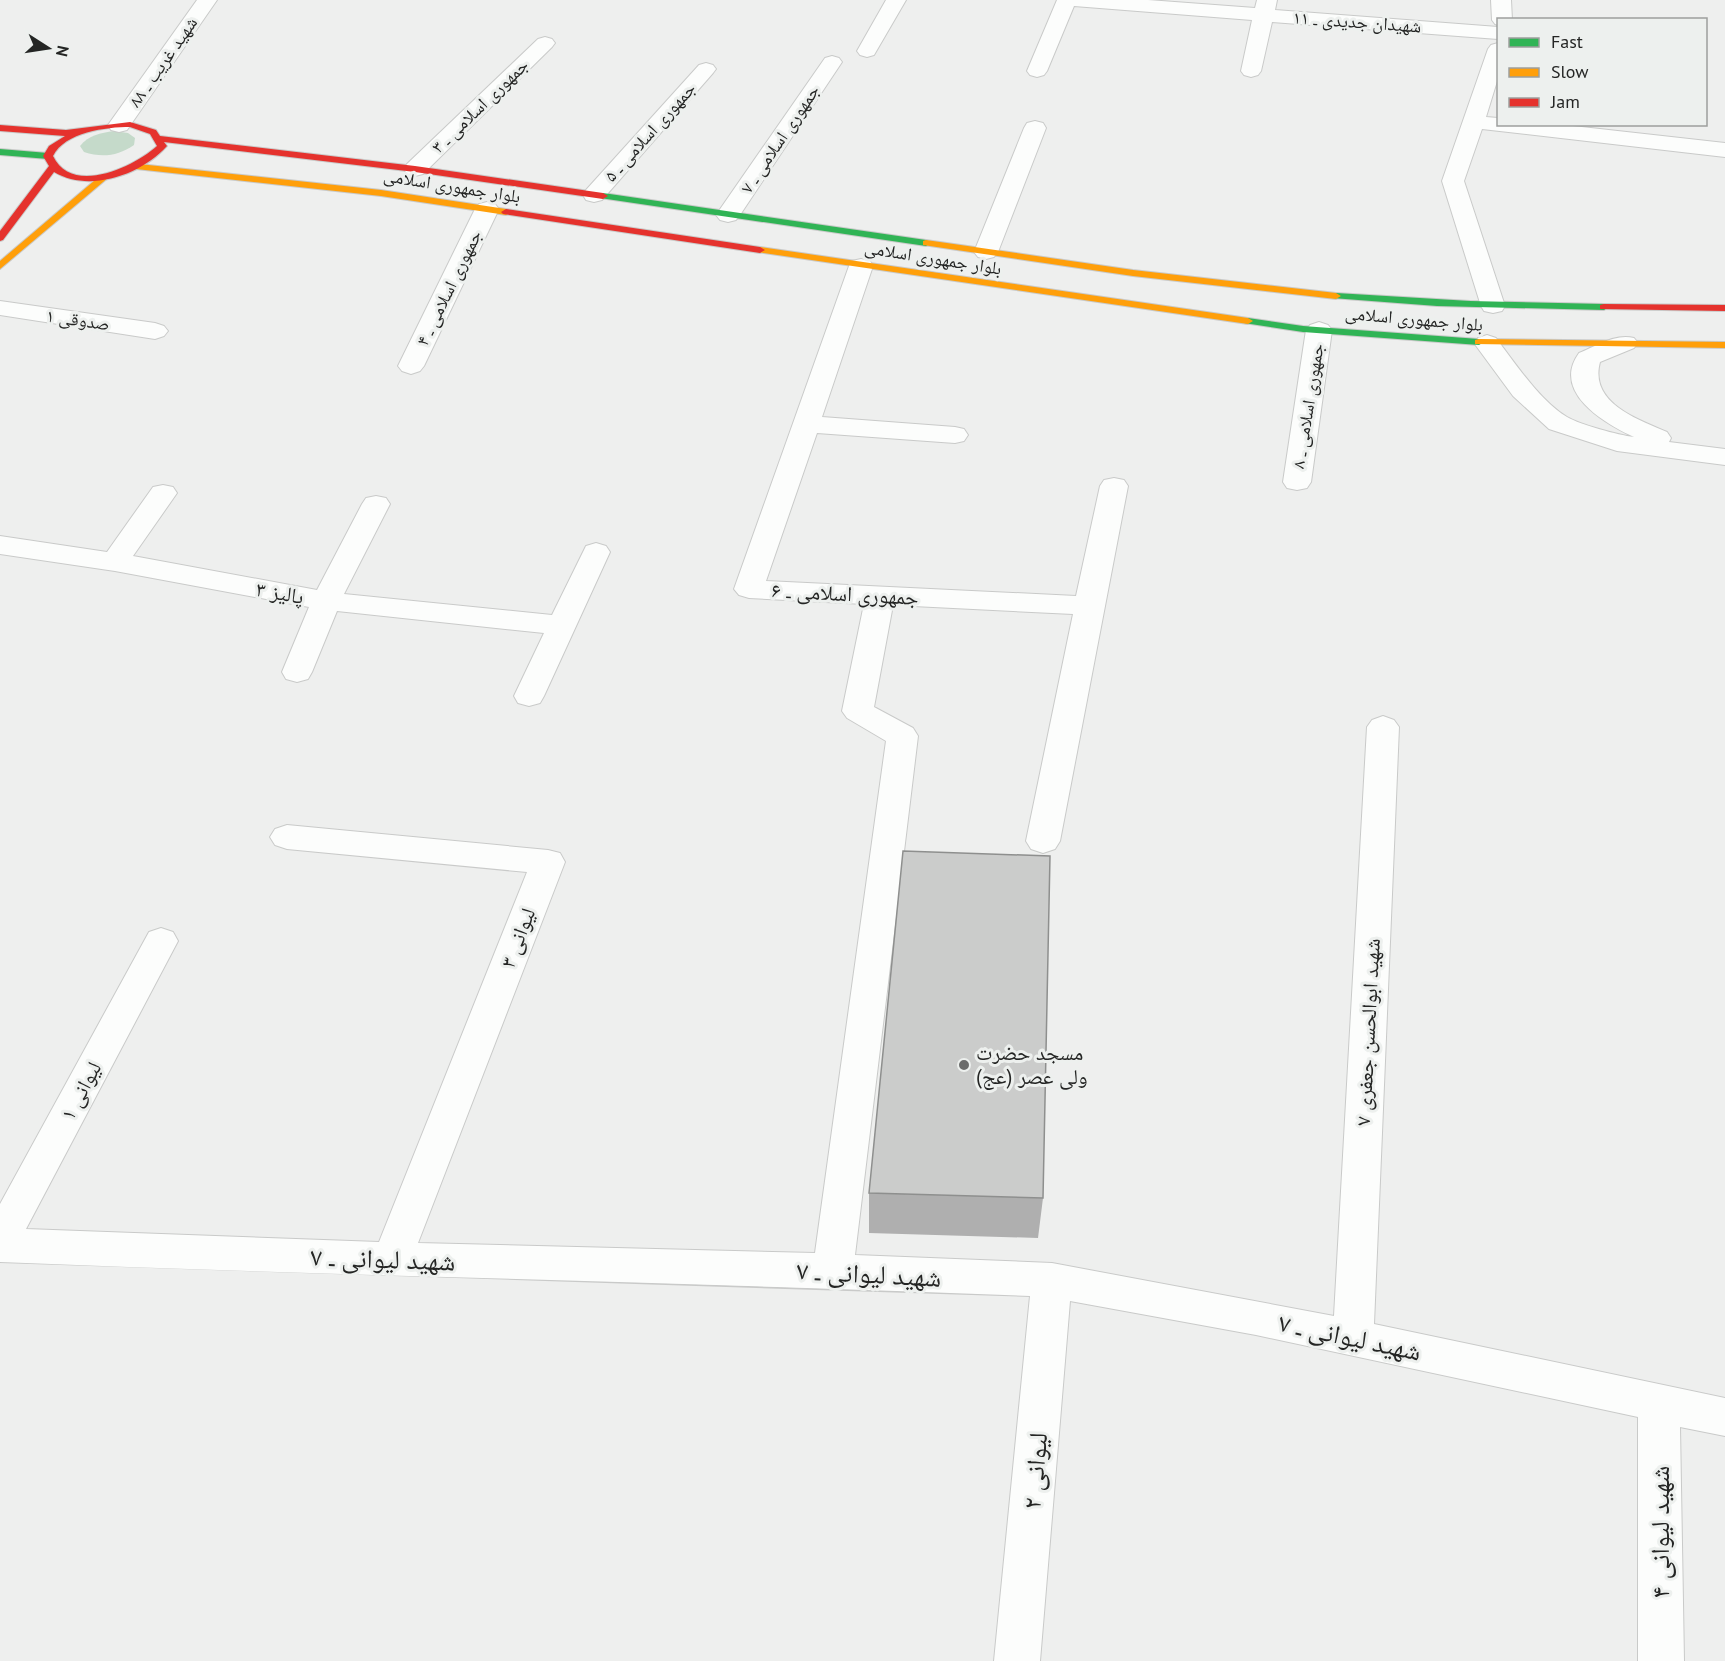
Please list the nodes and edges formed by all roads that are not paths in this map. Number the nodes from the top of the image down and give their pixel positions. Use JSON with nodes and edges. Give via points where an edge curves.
{"nodes":[{"id":1,"x":207,"y":0,"type":"edge"},
{"id":2,"x":896,"y":0,"type":"edge"},
{"id":3,"x":1069,"y":0,"type":"edge"},
{"id":4,"x":1501,"y":0,"type":"edge"},
{"id":5,"x":1266,"y":7,"type":"edge"},
{"id":6,"x":1502,"y":18,"type":"edge"},
{"id":7,"x":1497,"y":33,"type":"edge"},
{"id":8,"x":545,"y":43,"type":"dead end"},
{"id":9,"x":867,"y":51,"type":"dead end"},
{"id":10,"x":1497,"y":52,"type":"edge"},
{"id":11,"x":832,"y":62,"type":"dead end"},
{"id":12,"x":706,"y":69,"type":"dead end"},
{"id":13,"x":1037,"y":71,"type":"dead end"},
{"id":14,"x":1251,"y":71,"type":"dead end"},
{"id":15,"x":1474,"y":122,"type":"junction"},
{"id":16,"x":118,"y":125,"type":"junction"},
{"id":17,"x":1497,"y":125,"type":"edge"},
{"id":18,"x":1510,"y":126,"type":"edge"},
{"id":19,"x":0,"y":128,"type":"edge"},
{"id":20,"x":1035,"y":128,"type":"dead end"},
{"id":21,"x":75,"y":133,"type":"junction"},
{"id":22,"x":161,"y":139,"type":"junction"},
{"id":23,"x":1725,"y":150,"type":"edge"},
{"id":24,"x":0,"y":152,"type":"edge"},
{"id":25,"x":50,"y":161,"type":"junction"},
{"id":26,"x":139,"y":167,"type":"junction"},
{"id":27,"x":415,"y":169,"type":"junction"},
{"id":28,"x":104,"y":177,"type":"junction"},
{"id":29,"x":594,"y":195,"type":"junction"},
{"id":30,"x":487,"y":210,"type":"junction"},
{"id":31,"x":728,"y":215,"type":"junction"},
{"id":32,"x":0,"y":238,"type":"edge"},
{"id":33,"x":986,"y":252,"type":"junction"},
{"id":34,"x":0,"y":266,"type":"edge"},
{"id":35,"x":861,"y":266,"type":"junction"},
{"id":36,"x":1493,"y":306,"type":"junction"},
{"id":37,"x":0,"y":308,"type":"edge"},
{"id":38,"x":1725,"y":308,"type":"edge"},
{"id":39,"x":1319,"y":330,"type":"junction"},
{"id":40,"x":156,"y":331,"type":"dead end"},
{"id":41,"x":1487,"y":343,"type":"junction"},
{"id":42,"x":1625,"y":343,"type":"junction"},
{"id":43,"x":1725,"y":345,"type":"edge"},
{"id":44,"x":411,"y":366,"type":"dead end"},
{"id":45,"x":806,"y":424,"type":"junction"},
{"id":46,"x":954,"y":435,"type":"dead end"},
{"id":47,"x":1687,"y":452,"type":"junction"},
{"id":48,"x":1725,"y":457,"type":"edge"},
{"id":49,"x":1296,"y":482,"type":"dead end"},
{"id":50,"x":1114,"y":486,"type":"dead end"},
{"id":51,"x":163,"y":493,"type":"dead end"},
{"id":52,"x":376,"y":504,"type":"dead end"},
{"id":53,"x":0,"y":545,"type":"edge"},
{"id":54,"x":596,"y":552,"type":"dead end"},
{"id":55,"x":115,"y":562,"type":"junction"},
{"id":56,"x":880,"y":596,"type":"junction"},
{"id":57,"x":326,"y":601,"type":"junction"},
{"id":58,"x":1089,"y":606,"type":"junction"},
{"id":59,"x":562,"y":625,"type":"junction"},
{"id":60,"x":297,"y":672,"type":"dead end"},
{"id":61,"x":529,"y":696,"type":"dead end"},
{"id":62,"x":1383,"y":727,"type":"dead end"},
{"id":63,"x":287,"y":837,"type":"dead end"},
{"id":64,"x":1043,"y":841,"type":"dead end"},
{"id":65,"x":161,"y":941,"type":"dead end"},
{"id":66,"x":0,"y":1243,"type":"edge"},
{"id":67,"x":392,"y":1259,"type":"junction"},
{"id":68,"x":833,"y":1271,"type":"junction"},
{"id":69,"x":1052,"y":1280,"type":"junction"},
{"id":70,"x":1353,"y":1338,"type":"junction"},
{"id":71,"x":1659,"y":1403,"type":"junction"},
{"id":72,"x":1725,"y":1417,"type":"edge"},
{"id":73,"x":1017,"y":1661,"type":"edge"},
{"id":74,"x":1661,"y":1661,"type":"edge"}],
"edges":[{"from":1,"to":16,"type":"street","name":"شهید غریب ـ ۸۸"},
{"from":2,"to":9,"type":"street"},
{"from":3,"to":5,"type":"street","name":"شهیدان جدیدی ـ ۱۱"},
{"from":3,"to":13,"type":"street"},
{"from":4,"to":6,"type":"street"},
{"from":5,"to":7,"type":"street","name":"شهیدان جدیدی ـ ۱۱"},
{"from":5,"to":14,"type":"street"},
{"from":8,"to":27,"type":"street","name":"جمهوری اسلامی ـ ۳"},
{"from":10,"to":15,"type":"street"},
{"from":11,"to":31,"type":"street","name":"جمهوری اسلامی ـ ۷"},
{"from":12,"to":29,"type":"street","name":"جمهوری اسلامی ـ ۵"},
{"from":15,"to":17,"type":"street"},
{"from":15,"to":36,"type":"street","via":[[1453,181]]},
{"from":16,"to":21,"type":"main road"},
{"from":16,"to":22,"type":"main road","name":"بلوار جمهوری اسلامی","via":[[146,129]]},
{"from":18,"to":23,"type":"street"},
{"from":19,"to":21,"type":"main road"},
{"from":20,"to":33,"type":"street"},
{"from":21,"to":25,"type":"main road","via":[[52,148]]},
{"from":22,"to":26,"type":"main road","via":[[158,154]]},
{"from":22,"to":27,"type":"main road","name":"بلوار جمهوری اسلامی"},
{"from":24,"to":25,"type":"main road"},
{"from":25,"to":28,"type":"main road","via":[[70,175]]},
{"from":25,"to":32,"type":"main road"},
{"from":26,"to":28,"type":"main road"},
{"from":26,"to":30,"type":"main road","name":"بلوار جمهوری اسلامی","via":[[381,193]]},
{"from":27,"to":29,"type":"main road","name":"بلوار جمهوری اسلامی"},
{"from":28,"to":34,"type":"main road"},
{"from":29,"to":31,"type":"main road","name":"بلوار جمهوری اسلامی"},
{"from":30,"to":35,"type":"main road","name":"بلوار جمهوری اسلامی"},
{"from":30,"to":44,"type":"street","name":"جمهوری اسلامی ـ ۴"},
{"from":31,"to":33,"type":"main road","name":"بلوار جمهوری اسلامی"},
{"from":33,"to":36,"type":"main road","name":"بلوار جمهوری اسلامی","via":[[1259,287],[1401,302]]},
{"from":35,"to":39,"type":"main road","name":"بلوار جمهوری اسلامی"},
{"from":35,"to":45,"type":"street","name":"جمهوری اسلامی ـ ۶"},
{"from":36,"to":38,"type":"main road","name":"بلوار جمهوری اسلامی"},
{"from":37,"to":40,"type":"street","name":"صدوقی ۱"},
{"from":39,"to":41,"type":"main road","name":"بلوار جمهوری اسلامی"},
{"from":39,"to":49,"type":"street","name":"جمهوری اسلامی ـ ۸"},
{"from":41,"to":42,"type":"main road","name":"بلوار جمهوری اسلامی"},
{"from":41,"to":47,"type":"street","via":[[1522,390],[1558,423],[1617,443]]},
{"from":42,"to":43,"type":"main road","name":"بلوار جمهوری اسلامی"},
{"from":42,"to":47,"type":"street","via":[[1588,358],[1584,378],[1593,399],[1620,421]]},
{"from":45,"to":46,"type":"street"},
{"from":45,"to":56,"type":"street","name":"جمهوری اسلامی ـ ۶","via":[[749,589]]},
{"from":47,"to":48,"type":"street"},
{"from":50,"to":58,"type":"street"},
{"from":51,"to":55,"type":"street"},
{"from":52,"to":57,"type":"street"},
{"from":53,"to":55,"type":"street","name":"پالیز ۳"},
{"from":54,"to":59,"type":"street"},
{"from":55,"to":57,"type":"street","name":"پالیز ۳"},
{"from":56,"to":58,"type":"street","name":"جمهوری اسلامی ـ ۶"},
{"from":56,"to":68,"type":"street","via":[[858,711],[902,736]]},
{"from":57,"to":59,"type":"street","name":"پالیز ۳"},
{"from":57,"to":60,"type":"street"},
{"from":58,"to":64,"type":"street"},
{"from":59,"to":61,"type":"street"},
{"from":62,"to":70,"type":"street","name":"شهید ابوالحسن جعفری ۷"},
{"from":63,"to":67,"type":"street","name":"لیوانی ۳","via":[[548,862]]},
{"from":65,"to":66,"type":"street","name":"لیوانی ۱"},
{"from":66,"to":67,"type":"street","name":"شهید لیوانی ـ ۷"},
{"from":67,"to":68,"type":"street","name":"شهید لیوانی ـ ۷"},
{"from":68,"to":69,"type":"street","name":"شهید لیوانی ـ ۷"},
{"from":69,"to":70,"type":"street","name":"شهید لیوانی ـ ۷"},
{"from":69,"to":73,"type":"street","name":"لیوانی ۲"},
{"from":70,"to":71,"type":"street","name":"شهید لیوانی ـ ۷"},
{"from":71,"to":72,"type":"street","name":"شهید لیوانی ـ ۷"},
{"from":71,"to":74,"type":"street","name":"شهید لیوانی ۴"}]}
